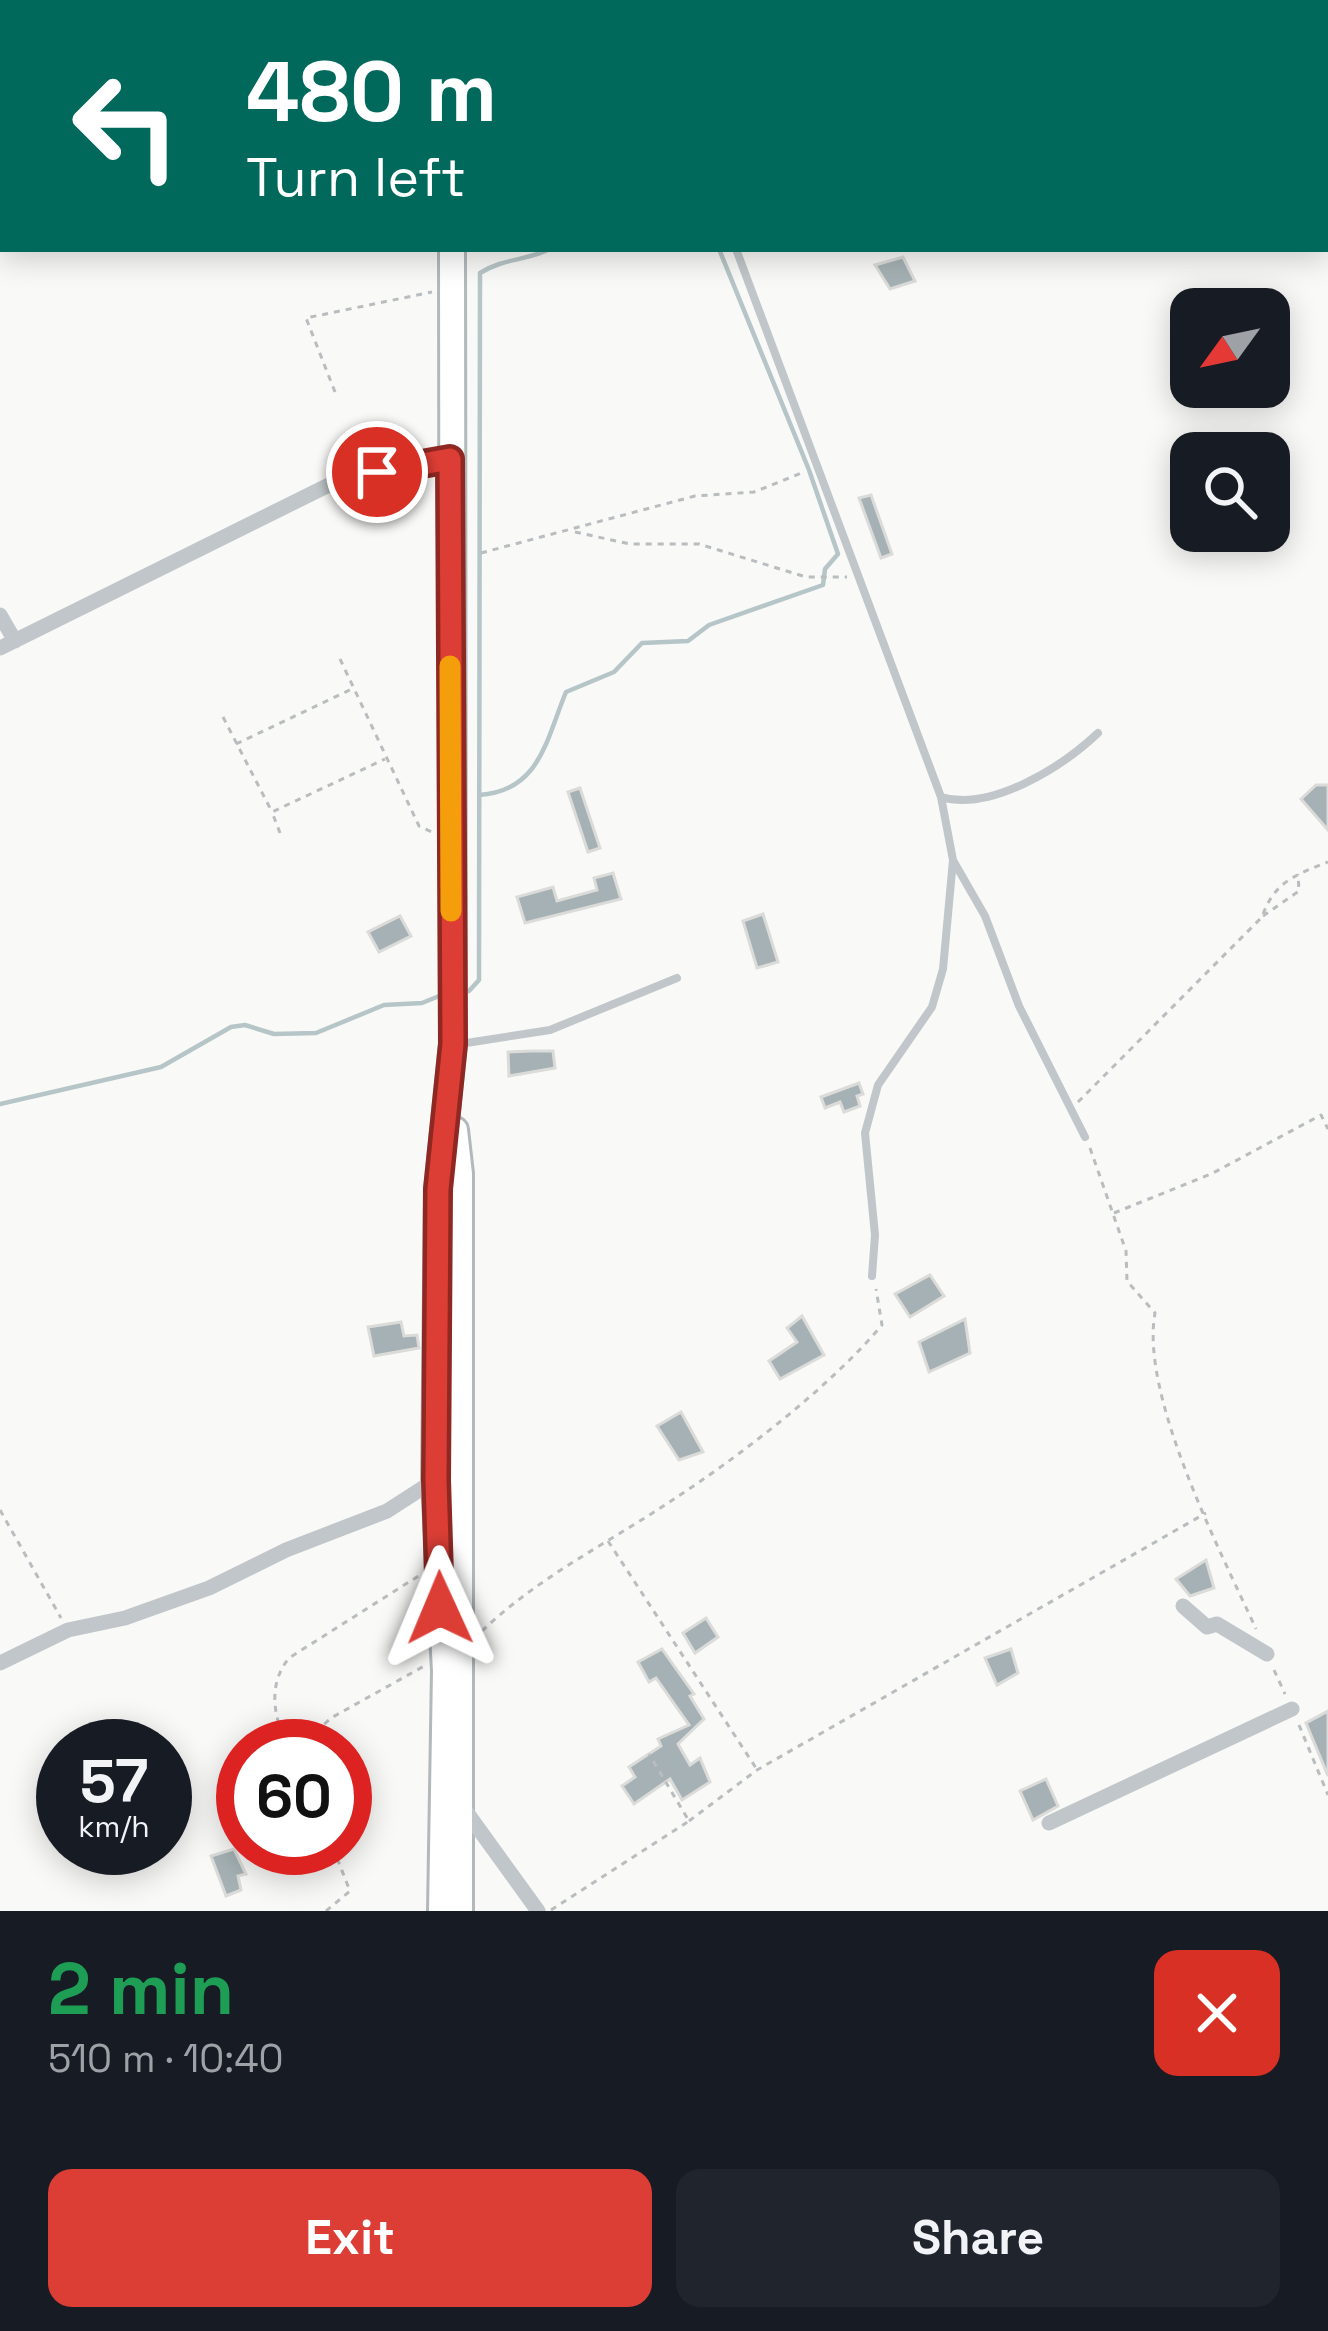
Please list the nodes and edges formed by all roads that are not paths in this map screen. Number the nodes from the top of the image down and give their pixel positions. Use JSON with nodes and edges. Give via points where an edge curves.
{"nodes":[{"id":1,"x":452,"y":252,"type":"edge"},
{"id":2,"x":737,"y":252,"type":"edge"},
{"id":3,"x":450,"y":459,"type":"junction"},
{"id":4,"x":0,"y":615,"type":"edge"},
{"id":5,"x":8,"y":645,"type":"edge"},
{"id":6,"x":1098,"y":733,"type":"dead end"},
{"id":7,"x":940,"y":797,"type":"junction"},
{"id":8,"x":953,"y":860,"type":"junction"},
{"id":9,"x":676,"y":978,"type":"dead end"},
{"id":10,"x":453,"y":1044,"type":"junction"},
{"id":11,"x":451,"y":1092,"type":"junction"},
{"id":12,"x":1085,"y":1137,"type":"road end"},
{"id":13,"x":872,"y":1276,"type":"road end"},
{"id":14,"x":436,"y":1480,"type":"junction"},
{"id":15,"x":1183,"y":1606,"type":"dead end"},
{"id":16,"x":1267,"y":1654,"type":"road end"},
{"id":17,"x":453,"y":1655,"type":"junction"},
{"id":18,"x":0,"y":1663,"type":"edge"},
{"id":19,"x":1292,"y":1709,"type":"road end"},
{"id":20,"x":450,"y":1799,"type":"junction"},
{"id":21,"x":1049,"y":1823,"type":"dead end"},
{"id":22,"x":441,"y":1911,"type":"edge"},
{"id":23,"x":460,"y":1911,"type":"edge"},
{"id":24,"x":538,"y":1911,"type":"edge"}],
"edges":[{"from":1,"to":3,"type":"main road"},
{"from":2,"to":7,"type":"lane"},
{"from":3,"to":5,"type":"street","via":[[341,479]]},
{"from":3,"to":10,"type":"main road"},
{"from":4,"to":5,"type":"street"},
{"from":6,"to":7,"type":"lane","via":[[999,792],[961,803]]},
{"from":7,"to":8,"type":"lane"},
{"from":8,"to":12,"type":"lane"},
{"from":8,"to":13,"type":"lane","via":[[932,1006],[878,1085],[865,1133]]},
{"from":9,"to":10,"type":"lane","via":[[550,1030]]},
{"from":10,"to":11,"type":"main road"},
{"from":11,"to":14,"type":"main road","via":[[438,1189]]},
{"from":11,"to":17,"type":"main road","via":[[460,1174]]},
{"from":14,"to":17,"type":"main road","via":[[438,1573]]},
{"from":14,"to":18,"type":"street","via":[[387,1510],[209,1588],[68,1630]]},
{"from":15,"to":16,"type":"street","via":[[1207,1627],[1217,1624]]},
{"from":17,"to":20,"type":"main road"},
{"from":19,"to":21,"type":"street"},
{"from":20,"to":22,"type":"main road"},
{"from":20,"to":23,"type":"main road"},
{"from":20,"to":24,"type":"street"}]}
